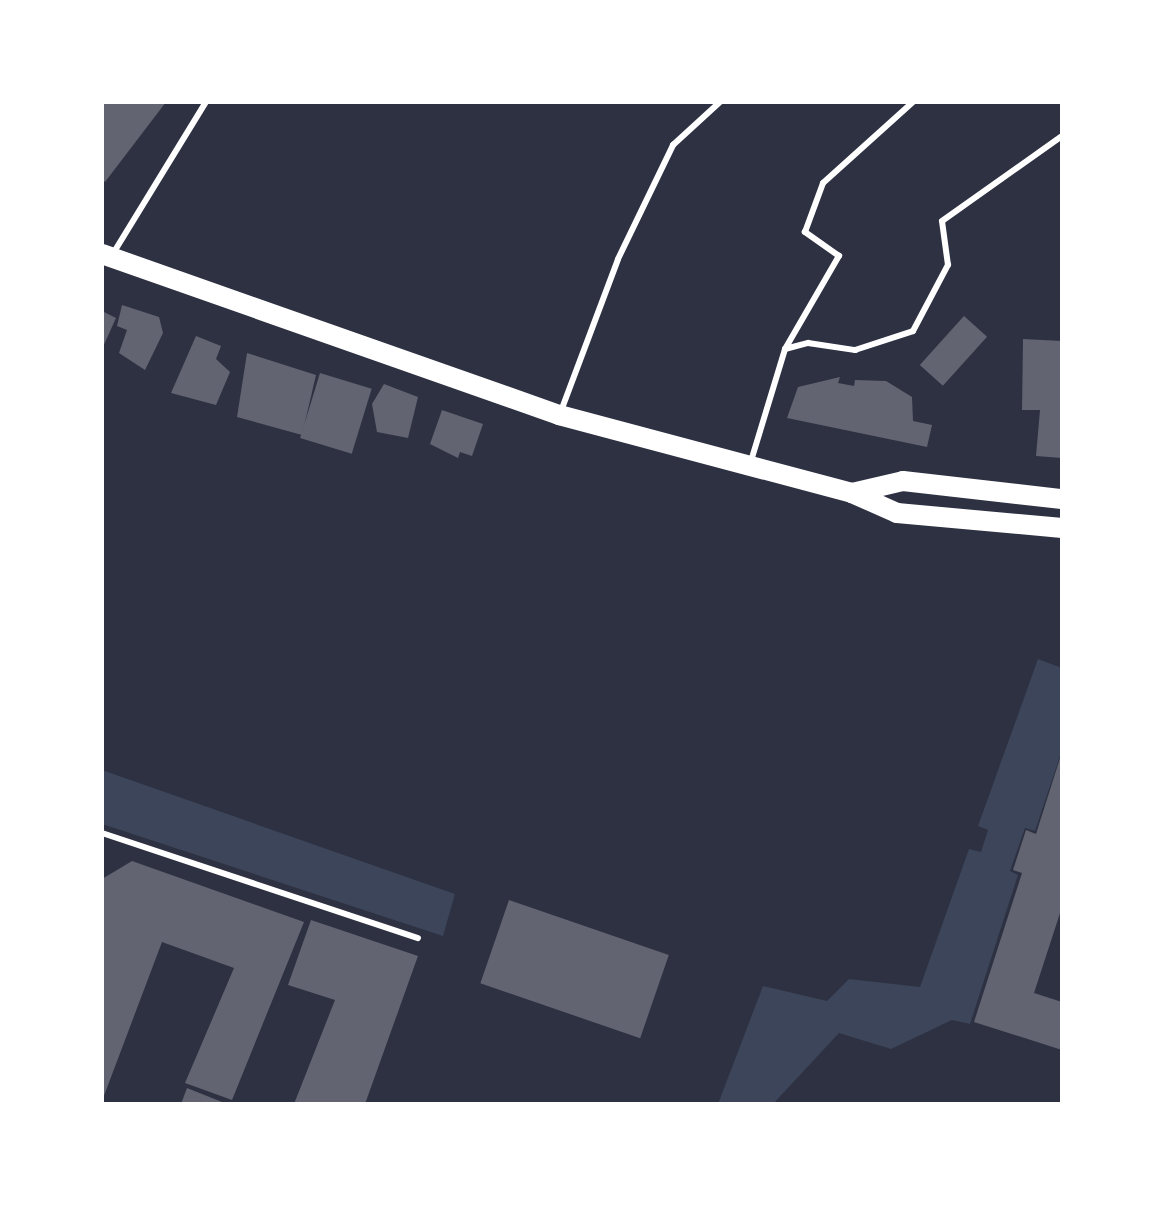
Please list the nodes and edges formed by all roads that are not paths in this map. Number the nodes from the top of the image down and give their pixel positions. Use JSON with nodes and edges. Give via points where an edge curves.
{"nodes":[{"id":1,"x":206,"y":102,"type":"edge"},
{"id":2,"x":720,"y":102,"type":"edge"},
{"id":3,"x":913,"y":102,"type":"edge"},
{"id":4,"x":1062,"y":136,"type":"edge"},
{"id":5,"x":107,"y":255,"type":"edge"},
{"id":6,"x":785,"y":349,"type":"junction"},
{"id":7,"x":559,"y":415,"type":"junction"},
{"id":8,"x":750,"y":464,"type":"junction"},
{"id":9,"x":852,"y":493,"type":"junction"},
{"id":10,"x":1062,"y":499,"type":"edge"},
{"id":11,"x":1062,"y":528,"type":"edge"},
{"id":12,"x":102,"y":833,"type":"edge"},
{"id":13,"x":418,"y":938,"type":"dead end"}],
"edges":[{"from":1,"to":5,"type":"lane"},
{"from":2,"to":7,"type":"lane","via":[[673,145],[618,259]]},
{"from":3,"to":6,"type":"lane","via":[[823,183],[805,232],[839,256]]},
{"from":4,"to":6,"type":"lane","via":[[942,221],[948,265],[913,331],[855,350],[808,343]]},
{"from":5,"to":7,"type":"main road"},
{"from":6,"to":8,"type":"lane"},
{"from":7,"to":8,"type":"main road"},
{"from":8,"to":9,"type":"main road"},
{"from":9,"to":10,"type":"main road","via":[[903,481]]},
{"from":9,"to":11,"type":"main road","via":[[897,513]]},
{"from":12,"to":13,"type":"lane"}]}
